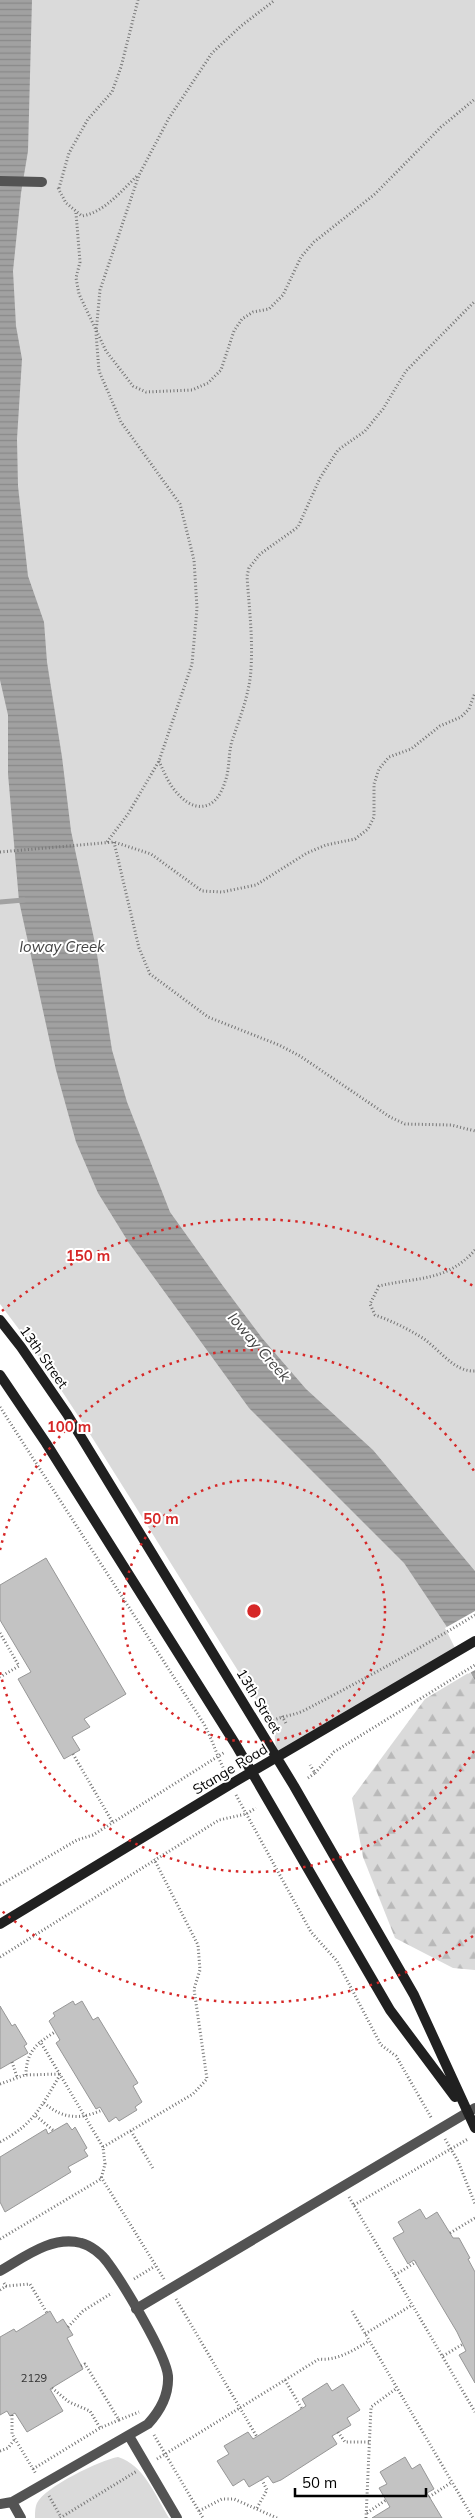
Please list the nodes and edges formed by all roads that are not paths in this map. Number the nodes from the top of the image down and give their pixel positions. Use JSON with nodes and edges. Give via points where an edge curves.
{"nodes":[{"id":1,"x":0,"y":181,"type":"edge"},
{"id":2,"x":42,"y":182,"type":"road end"},
{"id":3,"x":0,"y":1320,"type":"edge"},
{"id":4,"x":0,"y":1375,"type":"edge"},
{"id":5,"x":475,"y":1641,"type":"edge"},
{"id":6,"x":277,"y":1757,"type":"junction"},
{"id":7,"x":251,"y":1772,"type":"junction"},
{"id":8,"x":0,"y":1924,"type":"edge"},
{"id":9,"x":471,"y":2110,"type":"edge"},
{"id":10,"x":475,"y":2128,"type":"edge"},
{"id":11,"x":0,"y":2271,"type":"edge"},
{"id":12,"x":136,"y":2309,"type":"junction"},
{"id":13,"x":129,"y":2436,"type":"junction"},
{"id":14,"x":12,"y":2502,"type":"junction"},
{"id":15,"x":0,"y":2504,"type":"edge"},
{"id":16,"x":21,"y":2518,"type":"edge"},
{"id":17,"x":177,"y":2518,"type":"edge"}],
"edges":[{"from":1,"to":2,"type":"street"},
{"from":3,"to":6,"type":"main road","name":"13th Street","via":[[72,1422]]},
{"from":4,"to":7,"type":"main road","name":"13th Street","via":[[46,1442]]},
{"from":5,"to":6,"type":"main road","name":"Stange Road"},
{"from":6,"to":7,"type":"main road","name":"Stange Road"},
{"from":6,"to":9,"type":"main road","name":"13th Street","via":[[414,1995]]},
{"from":7,"to":8,"type":"main road","name":"Stange Road"},
{"from":7,"to":9,"type":"main road","name":"13th Street","via":[[390,2010]]},
{"from":9,"to":10,"type":"main road","name":"13th Street"},
{"from":9,"to":12,"type":"street"},
{"from":11,"to":12,"type":"street","via":[[60,2241],[80,2243],[94,2249],[107,2261]]},
{"from":12,"to":13,"type":"street","via":[[164,2359],[168,2376],[163,2404],[155,2417]]},
{"from":13,"to":14,"type":"street"},
{"from":13,"to":17,"type":"street"},
{"from":14,"to":15,"type":"street"},
{"from":14,"to":16,"type":"street"}]}
